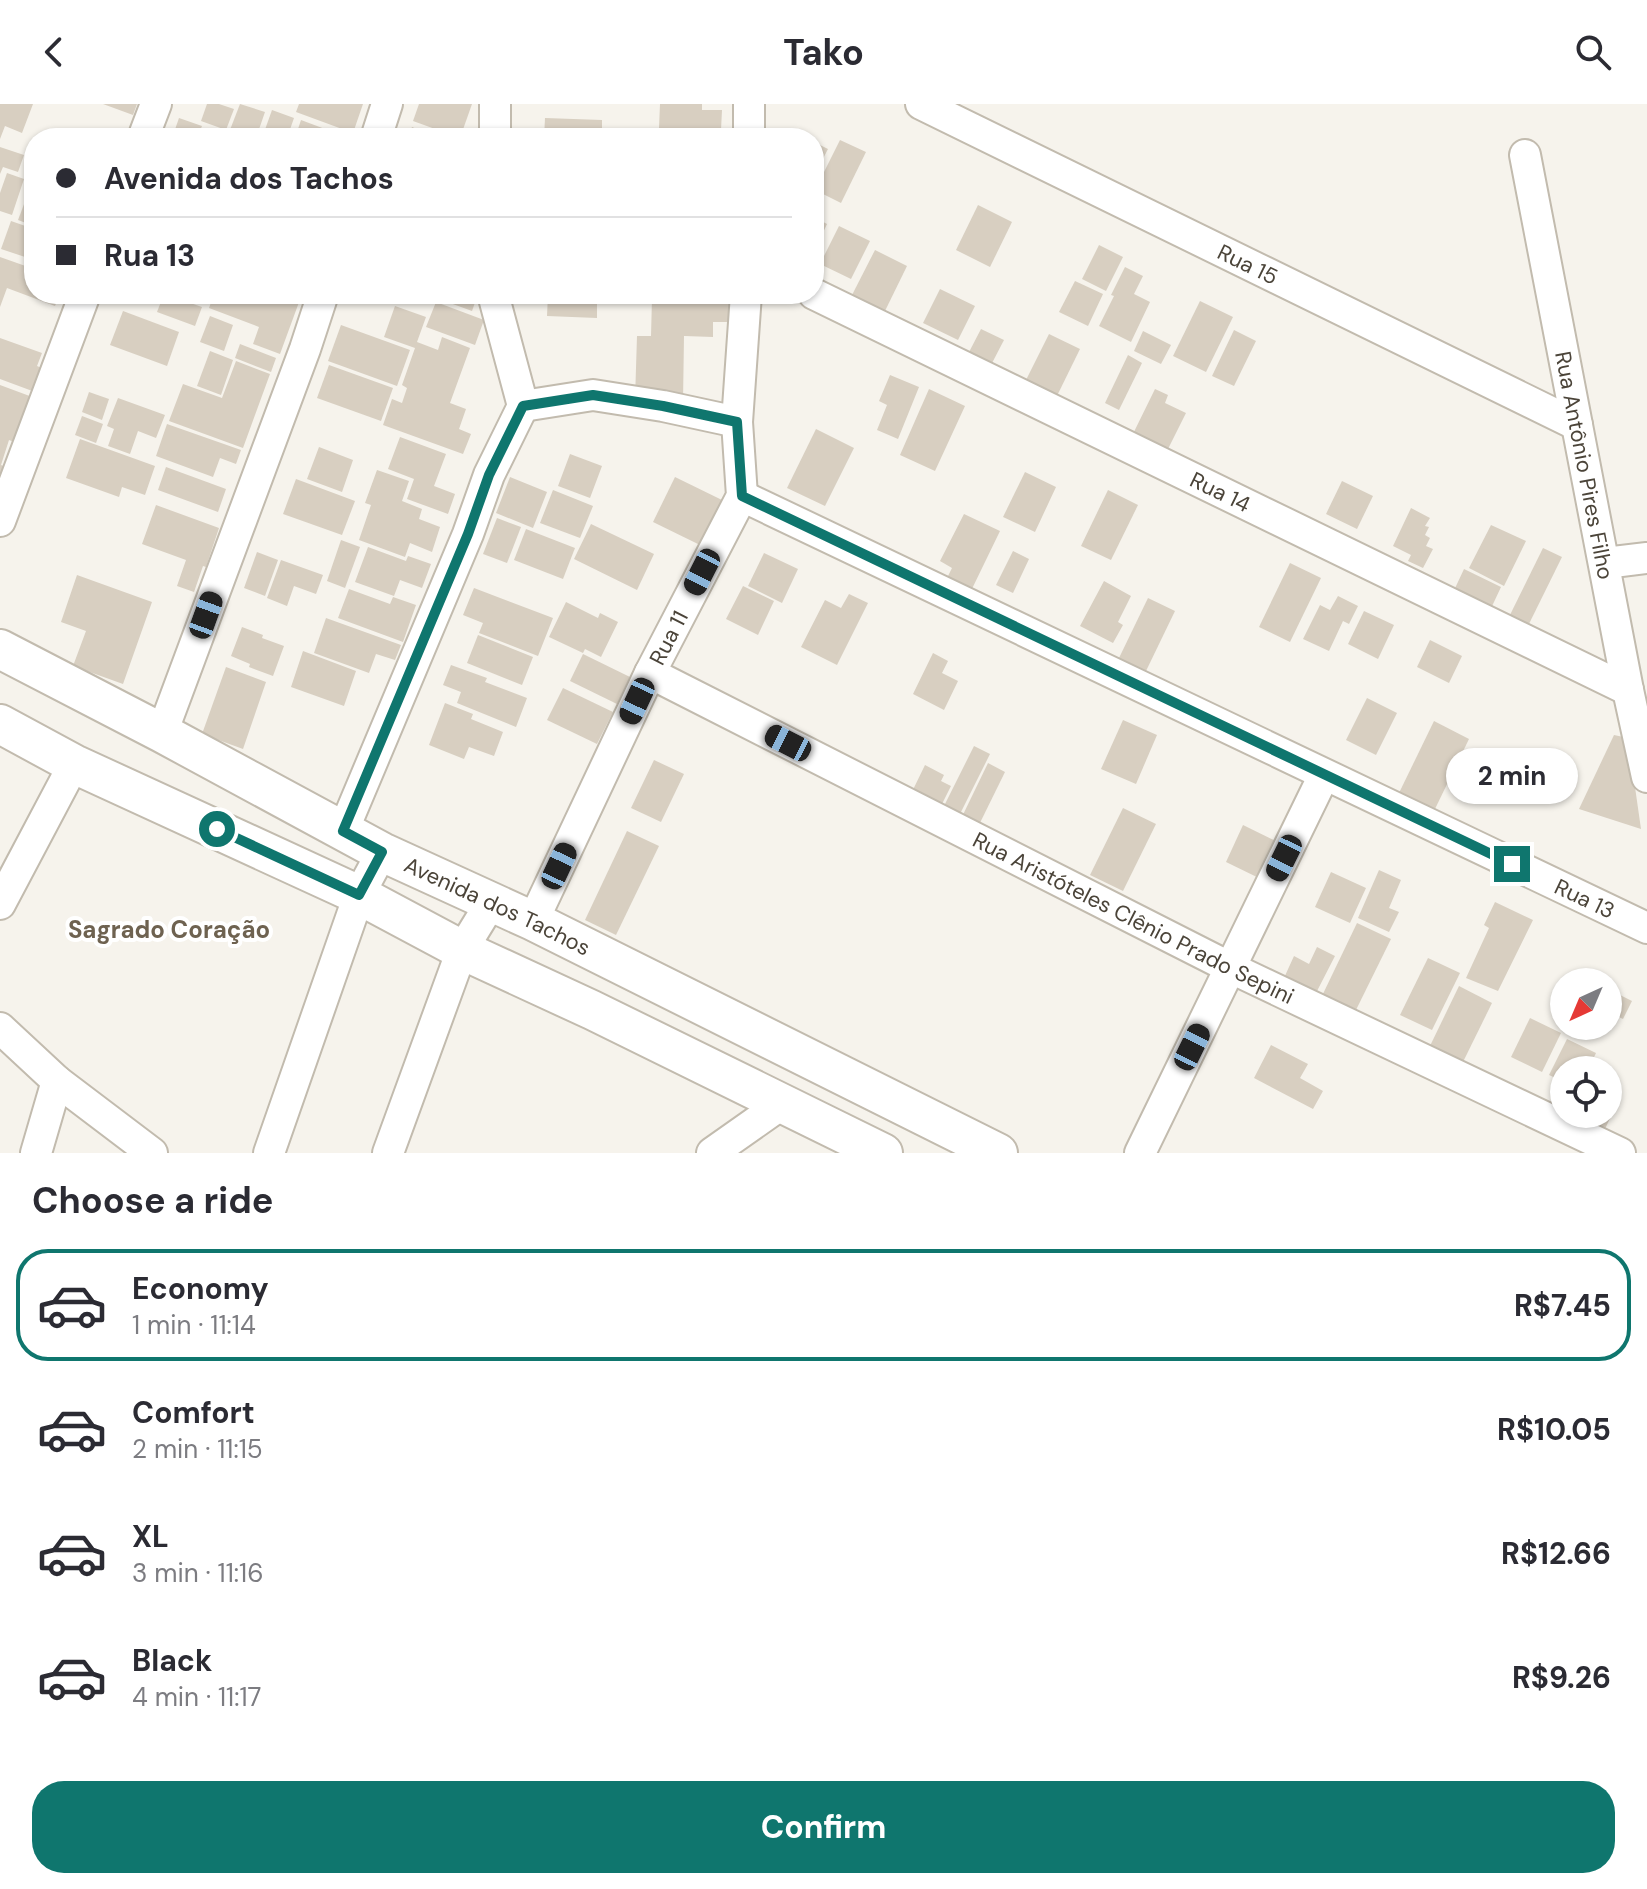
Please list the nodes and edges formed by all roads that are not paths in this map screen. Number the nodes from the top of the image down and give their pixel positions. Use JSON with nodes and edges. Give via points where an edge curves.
{"nodes":[{"id":1,"x":156,"y":104,"type":"edge"},
{"id":2,"x":387,"y":104,"type":"edge"},
{"id":3,"x":495,"y":104,"type":"edge"},
{"id":4,"x":749,"y":104,"type":"edge"},
{"id":5,"x":921,"y":104,"type":"edge"},
{"id":6,"x":147,"y":128,"type":"edge"},
{"id":7,"x":379,"y":128,"type":"edge"},
{"id":8,"x":495,"y":128,"type":"edge"},
{"id":9,"x":749,"y":128,"type":"edge"},
{"id":10,"x":1525,"y":155,"type":"dead end"},
{"id":11,"x":824,"y":299,"type":"edge"},
{"id":12,"x":81,"y":304,"type":"edge"},
{"id":13,"x":320,"y":304,"type":"edge"},
{"id":14,"x":496,"y":304,"type":"edge"},
{"id":15,"x":745,"y":304,"type":"edge"},
{"id":16,"x":523,"y":406,"type":"junction"},
{"id":17,"x":737,"y":422,"type":"junction"},
{"id":18,"x":1577,"y":425,"type":"junction"},
{"id":19,"x":742,"y":496,"type":"junction"},
{"id":20,"x":0,"y":521,"type":"edge"},
{"id":21,"x":1647,"y":558,"type":"edge"},
{"id":22,"x":1605,"y":563,"type":"junction"},
{"id":23,"x":0,"y":649,"type":"edge"},
{"id":24,"x":650,"y":673,"type":"junction"},
{"id":25,"x":1628,"y":690,"type":"junction"},
{"id":26,"x":0,"y":724,"type":"edge"},
{"id":27,"x":162,"y":733,"type":"junction"},
{"id":28,"x":74,"y":764,"type":"junction"},
{"id":29,"x":1324,"y":775,"type":"junction"},
{"id":30,"x":1647,"y":777,"type":"edge"},
{"id":31,"x":343,"y":831,"type":"junction"},
{"id":32,"x":382,"y":852,"type":"junction"},
{"id":33,"x":359,"y":895,"type":"junction"},
{"id":34,"x":492,"y":901,"type":"junction"},
{"id":35,"x":0,"y":904,"type":"edge"},
{"id":36,"x":533,"y":921,"type":"junction"},
{"id":37,"x":1647,"y":928,"type":"edge"},
{"id":38,"x":462,"y":950,"type":"junction"},
{"id":39,"x":1231,"y":968,"type":"junction"},
{"id":40,"x":0,"y":1028,"type":"edge"},
{"id":41,"x":57,"y":1081,"type":"junction"},
{"id":42,"x":783,"y":1103,"type":"junction"},
{"id":43,"x":36,"y":1153,"type":"edge"},
{"id":44,"x":152,"y":1153,"type":"edge"},
{"id":45,"x":269,"y":1153,"type":"edge"},
{"id":46,"x":388,"y":1153,"type":"edge"},
{"id":47,"x":712,"y":1153,"type":"edge"},
{"id":48,"x":883,"y":1153,"type":"edge"},
{"id":49,"x":998,"y":1153,"type":"edge"},
{"id":50,"x":1140,"y":1153,"type":"edge"},
{"id":51,"x":1620,"y":1153,"type":"edge"}],
"edges":[{"from":1,"to":6,"type":"street"},
{"from":2,"to":7,"type":"street"},
{"from":3,"to":8,"type":"street"},
{"from":4,"to":9,"type":"street"},
{"from":5,"to":18,"type":"street","name":"Rua 15"},
{"from":10,"to":18,"type":"street","name":"Rua Antônio Pires Filho"},
{"from":11,"to":25,"type":"street","name":"Rua 14"},
{"from":12,"to":20,"type":"street"},
{"from":13,"to":27,"type":"street"},
{"from":14,"to":16,"type":"street"},
{"from":15,"to":17,"type":"street"},
{"from":16,"to":17,"type":"street","via":[[593,395]]},
{"from":16,"to":31,"type":"street","via":[[489,475]]},
{"from":17,"to":19,"type":"street"},
{"from":18,"to":22,"type":"street","name":"Rua Antônio Pires Filho"},
{"from":19,"to":24,"type":"street","name":"Rua 11"},
{"from":19,"to":29,"type":"street","name":"Rua 13"},
{"from":21,"to":22,"type":"street"},
{"from":22,"to":25,"type":"street","name":"Rua Antônio Pires Filho"},
{"from":23,"to":27,"type":"street","name":"Avenida dos Tachos"},
{"from":24,"to":36,"type":"street","name":"Rua 11"},
{"from":24,"to":39,"type":"street","name":"Rua Aristóteles Clênio Prado Sepini"},
{"from":25,"to":30,"type":"street","name":"Rua Antônio Pires Filho"},
{"from":26,"to":28,"type":"street"},
{"from":27,"to":31,"type":"street","name":"Avenida dos Tachos"},
{"from":28,"to":33,"type":"street"},
{"from":28,"to":35,"type":"street"},
{"from":29,"to":37,"type":"street","name":"Rua 13"},
{"from":29,"to":39,"type":"street"},
{"from":31,"to":32,"type":"street","name":"Avenida dos Tachos"},
{"from":32,"to":33,"type":"street"},
{"from":32,"to":34,"type":"street","name":"Avenida dos Tachos"},
{"from":33,"to":38,"type":"street"},
{"from":33,"to":45,"type":"street"},
{"from":34,"to":36,"type":"street","name":"Avenida dos Tachos"},
{"from":34,"to":38,"type":"street"},
{"from":36,"to":49,"type":"street","name":"Avenida dos Tachos"},
{"from":38,"to":42,"type":"street"},
{"from":38,"to":46,"type":"street"},
{"from":39,"to":50,"type":"street"},
{"from":39,"to":51,"type":"street","name":"Rua Aristóteles Clênio Prado Sepini"},
{"from":40,"to":41,"type":"street"},
{"from":41,"to":43,"type":"street"},
{"from":41,"to":44,"type":"street"},
{"from":42,"to":47,"type":"street"},
{"from":42,"to":48,"type":"street"}]}
